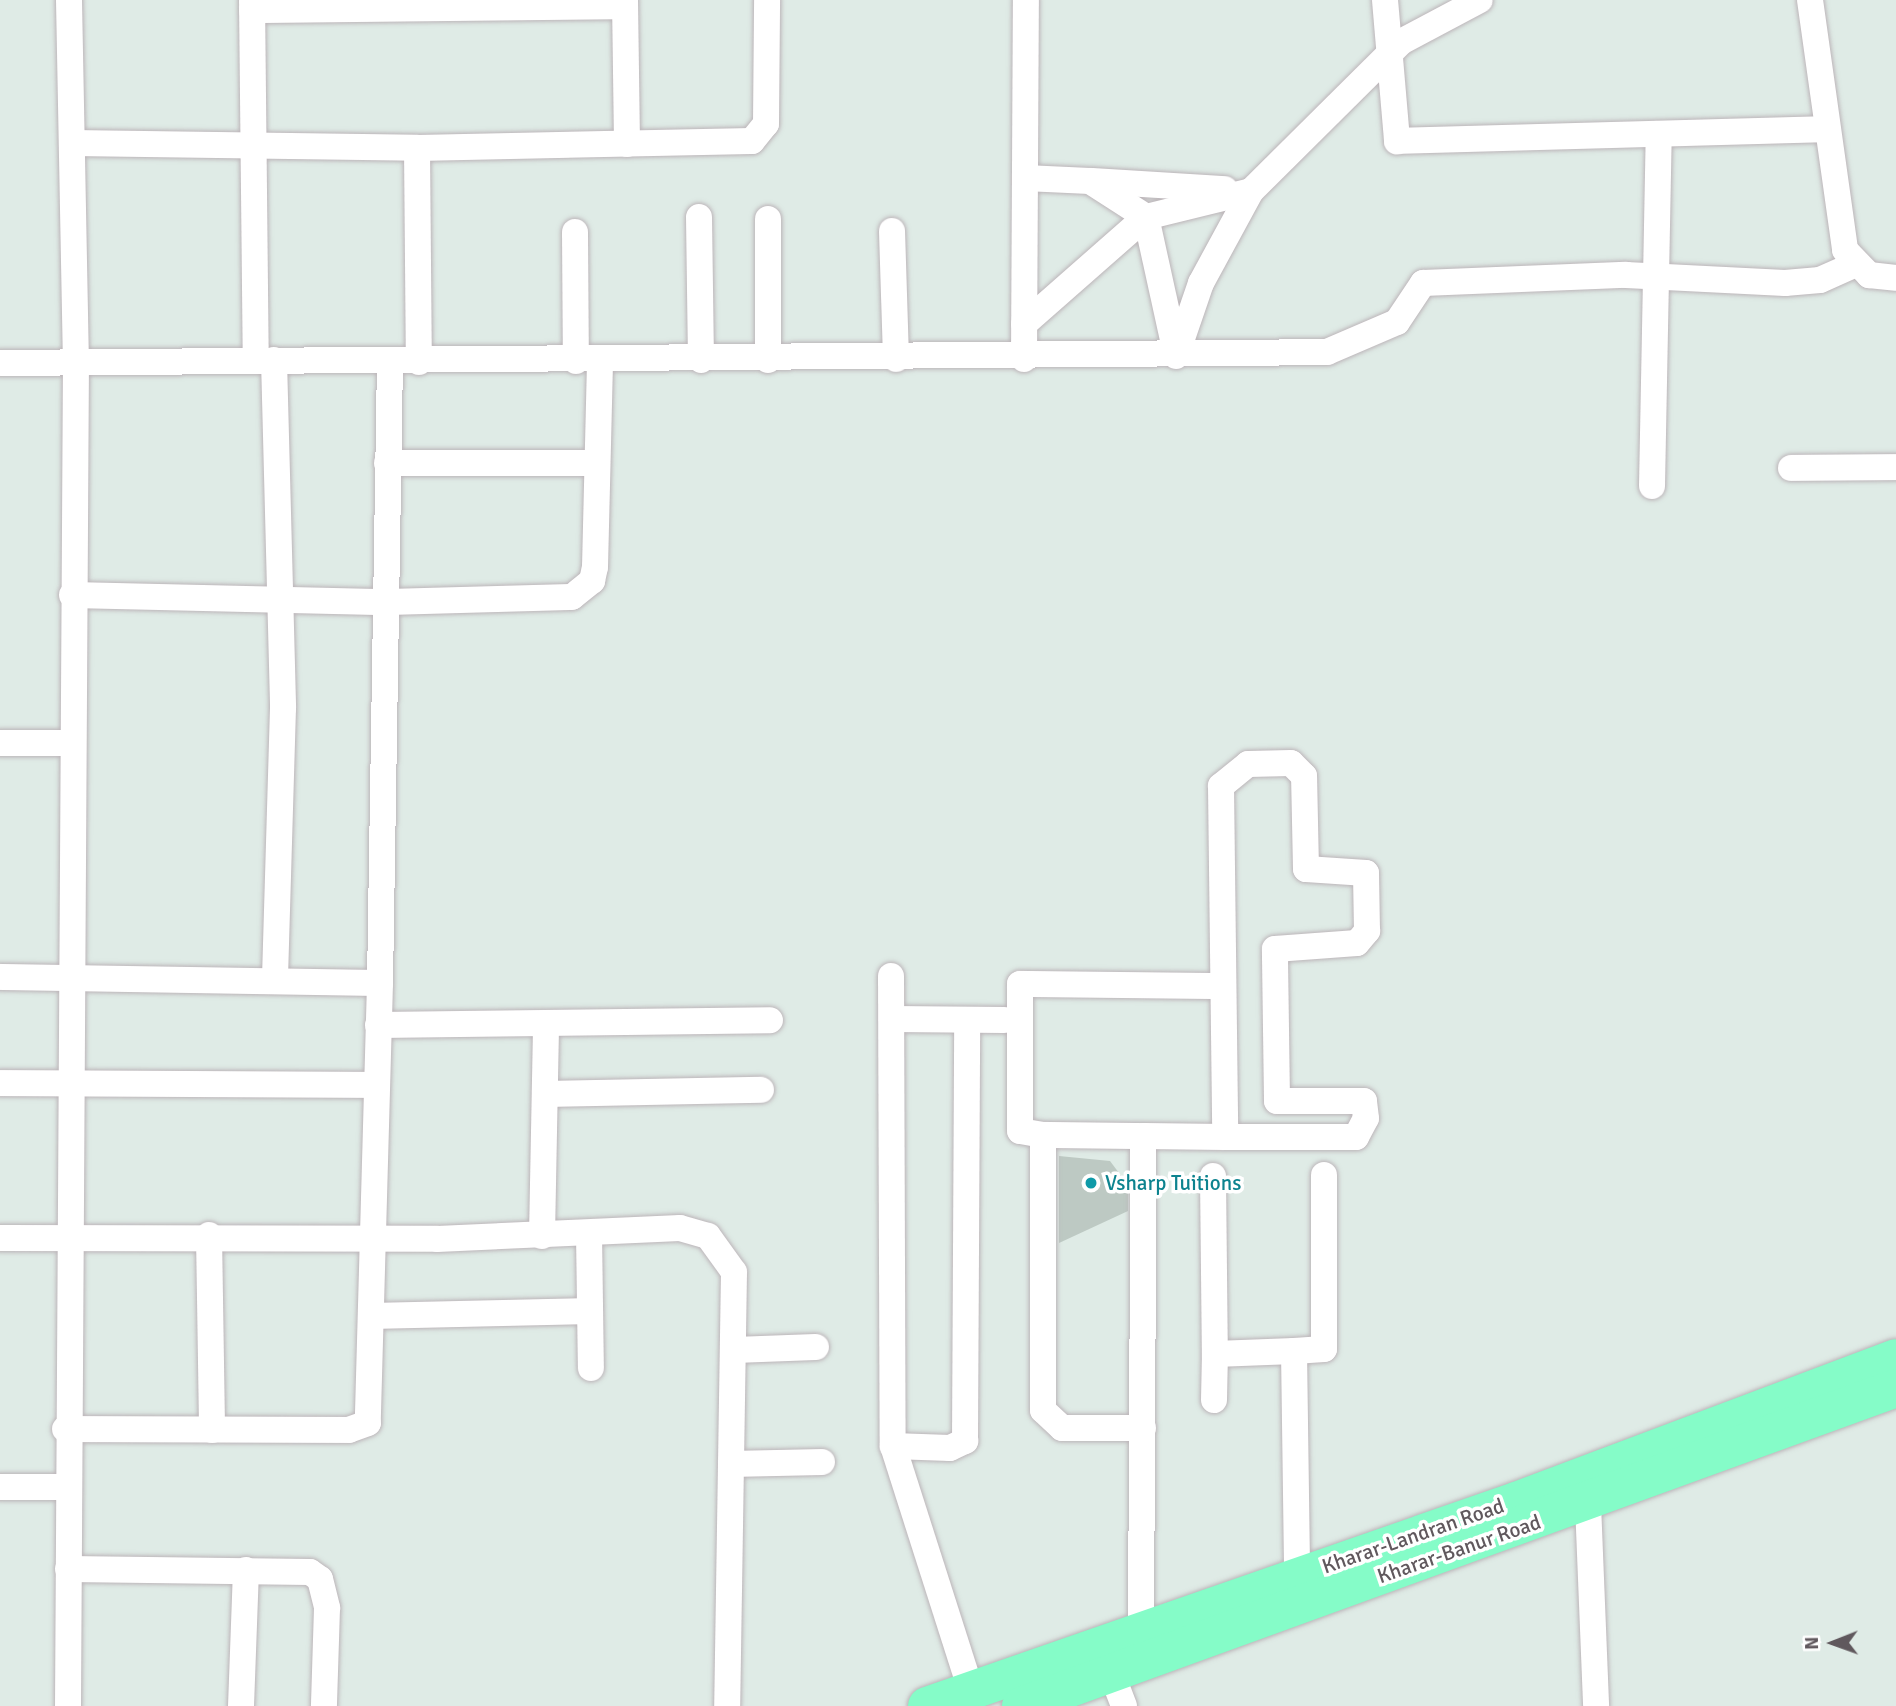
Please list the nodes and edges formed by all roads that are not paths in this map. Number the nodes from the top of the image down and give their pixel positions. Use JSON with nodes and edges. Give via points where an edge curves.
{"nodes":[{"id":1,"x":69,"y":0,"type":"edge"},
{"id":2,"x":767,"y":0,"type":"edge"},
{"id":3,"x":1026,"y":0,"type":"edge"},
{"id":4,"x":1385,"y":0,"type":"edge"},
{"id":5,"x":1480,"y":0,"type":"edge"},
{"id":6,"x":1810,"y":0,"type":"edge"},
{"id":7,"x":625,"y":3,"type":"edge"},
{"id":8,"x":252,"y":5,"type":"edge"},
{"id":9,"x":1385,"y":57,"type":"junction"},
{"id":10,"x":1827,"y":130,"type":"junction"},
{"id":11,"x":1659,"y":134,"type":"junction"},
{"id":12,"x":72,"y":143,"type":"junction"},
{"id":13,"x":627,"y":144,"type":"junction"},
{"id":14,"x":252,"y":145,"type":"junction"},
{"id":15,"x":417,"y":148,"type":"junction"},
{"id":16,"x":1025,"y":178,"type":"junction"},
{"id":17,"x":1090,"y":181,"type":"junction"},
{"id":18,"x":1251,"y":191,"type":"junction"},
{"id":19,"x":1146,"y":216,"type":"junction"},
{"id":20,"x":699,"y":217,"type":"dead end"},
{"id":21,"x":768,"y":219,"type":"dead end"},
{"id":22,"x":892,"y":231,"type":"dead end"},
{"id":23,"x":575,"y":232,"type":"dead end"},
{"id":24,"x":1853,"y":265,"type":"junction"},
{"id":25,"x":1659,"y":277,"type":"junction"},
{"id":26,"x":1896,"y":278,"type":"edge"},
{"id":27,"x":1024,"y":324,"type":"junction"},
{"id":28,"x":1176,"y":356,"type":"junction"},
{"id":29,"x":895,"y":359,"type":"junction"},
{"id":30,"x":1024,"y":359,"type":"junction"},
{"id":31,"x":701,"y":360,"type":"junction"},
{"id":32,"x":768,"y":360,"type":"junction"},
{"id":33,"x":265,"y":361,"type":"junction"},
{"id":34,"x":588,"y":361,"type":"junction"},
{"id":35,"x":390,"y":362,"type":"junction"},
{"id":36,"x":419,"y":362,"type":"junction"},
{"id":37,"x":0,"y":363,"type":"edge"},
{"id":38,"x":76,"y":365,"type":"junction"},
{"id":39,"x":387,"y":463,"type":"junction"},
{"id":40,"x":597,"y":463,"type":"junction"},
{"id":41,"x":1896,"y":467,"type":"edge"},
{"id":42,"x":1791,"y":468,"type":"dead end"},
{"id":43,"x":1652,"y":486,"type":"dead end"},
{"id":44,"x":72,"y":595,"type":"junction"},
{"id":45,"x":282,"y":598,"type":"junction"},
{"id":46,"x":388,"y":603,"type":"junction"},
{"id":47,"x":0,"y":743,"type":"edge"},
{"id":48,"x":72,"y":743,"type":"junction"},
{"id":49,"x":891,"y":976,"type":"dead end"},
{"id":50,"x":0,"y":978,"type":"edge"},
{"id":51,"x":75,"y":979,"type":"junction"},
{"id":52,"x":275,"y":980,"type":"junction"},
{"id":53,"x":380,"y":983,"type":"junction"},
{"id":54,"x":1222,"y":986,"type":"junction"},
{"id":55,"x":893,"y":1019,"type":"junction"},
{"id":56,"x":770,"y":1020,"type":"dead end"},
{"id":57,"x":967,"y":1020,"type":"junction"},
{"id":58,"x":1004,"y":1020,"type":"dead end"},
{"id":59,"x":546,"y":1023,"type":"junction"},
{"id":60,"x":378,"y":1025,"type":"junction"},
{"id":61,"x":0,"y":1083,"type":"edge"},
{"id":62,"x":71,"y":1083,"type":"junction"},
{"id":63,"x":377,"y":1085,"type":"junction"},
{"id":64,"x":761,"y":1090,"type":"dead end"},
{"id":65,"x":545,"y":1094,"type":"junction"},
{"id":66,"x":1043,"y":1135,"type":"junction"},
{"id":67,"x":1144,"y":1136,"type":"junction"},
{"id":68,"x":1225,"y":1137,"type":"junction"},
{"id":69,"x":1324,"y":1175,"type":"dead end"},
{"id":70,"x":1213,"y":1176,"type":"dead end"},
{"id":71,"x":589,"y":1233,"type":"junction"},
{"id":72,"x":209,"y":1235,"type":"junction"},
{"id":73,"x":542,"y":1236,"type":"junction"},
{"id":74,"x":0,"y":1238,"type":"edge"},
{"id":75,"x":68,"y":1238,"type":"junction"},
{"id":76,"x":370,"y":1239,"type":"junction"},
{"id":77,"x":590,"y":1311,"type":"junction"},
{"id":78,"x":372,"y":1317,"type":"junction"},
{"id":79,"x":816,"y":1347,"type":"dead end"},
{"id":80,"x":734,"y":1350,"type":"junction"},
{"id":81,"x":1294,"y":1351,"type":"junction"},
{"id":82,"x":1215,"y":1354,"type":"junction"},
{"id":83,"x":1896,"y":1358,"type":"edge"},
{"id":84,"x":591,"y":1367,"type":"dead end"},
{"id":85,"x":1896,"y":1388,"type":"edge"},
{"id":86,"x":1214,"y":1400,"type":"dead end"},
{"id":87,"x":1143,"y":1428,"type":"junction"},
{"id":88,"x":65,"y":1429,"type":"junction"},
{"id":89,"x":212,"y":1430,"type":"junction"},
{"id":90,"x":893,"y":1446,"type":"junction"},
{"id":91,"x":822,"y":1462,"type":"dead end"},
{"id":92,"x":731,"y":1464,"type":"junction"},
{"id":93,"x":0,"y":1487,"type":"edge"},
{"id":94,"x":68,"y":1487,"type":"junction"},
{"id":95,"x":1588,"y":1504,"type":"junction"},
{"id":96,"x":68,"y":1569,"type":"junction"},
{"id":97,"x":246,"y":1570,"type":"junction"},
{"id":98,"x":1297,"y":1576,"type":"junction"},
{"id":99,"x":1141,"y":1630,"type":"junction"},
{"id":100,"x":971,"y":1690,"type":"junction"},
{"id":101,"x":1102,"y":1692,"type":"edge"},
{"id":102,"x":68,"y":1706,"type":"edge"},
{"id":103,"x":241,"y":1706,"type":"edge"},
{"id":104,"x":324,"y":1706,"type":"edge"},
{"id":105,"x":727,"y":1706,"type":"edge"},
{"id":106,"x":927,"y":1706,"type":"edge"},
{"id":107,"x":1021,"y":1706,"type":"edge"},
{"id":108,"x":1596,"y":1706,"type":"edge"}],
"edges":[{"from":1,"to":12,"type":"street"},
{"from":2,"to":13,"type":"street","via":[[768,106],[761,136],[731,144]]},
{"from":3,"to":16,"type":"street"},
{"from":4,"to":9,"type":"street"},
{"from":5,"to":9,"type":"street"},
{"from":6,"to":10,"type":"street"},
{"from":7,"to":8,"type":"street"},
{"from":7,"to":13,"type":"street"},
{"from":8,"to":14,"type":"street"},
{"from":9,"to":11,"type":"street","via":[[1397,141]]},
{"from":9,"to":18,"type":"street"},
{"from":10,"to":11,"type":"street"},
{"from":10,"to":24,"type":"street","via":[[1839,216]]},
{"from":11,"to":25,"type":"street"},
{"from":12,"to":14,"type":"street"},
{"from":12,"to":38,"type":"street"},
{"from":13,"to":15,"type":"street"},
{"from":14,"to":15,"type":"street"},
{"from":14,"to":33,"type":"street"},
{"from":15,"to":36,"type":"street"},
{"from":16,"to":17,"type":"street"},
{"from":16,"to":27,"type":"street"},
{"from":17,"to":18,"type":"street"},
{"from":17,"to":19,"type":"street"},
{"from":18,"to":19,"type":"street"},
{"from":18,"to":28,"type":"street","via":[[1201,283]]},
{"from":19,"to":27,"type":"street"},
{"from":19,"to":28,"type":"street"},
{"from":20,"to":31,"type":"street"},
{"from":21,"to":32,"type":"street"},
{"from":22,"to":29,"type":"street"},
{"from":23,"to":34,"type":"street"},
{"from":24,"to":25,"type":"street","via":[[1820,280],[1785,284]]},
{"from":24,"to":26,"type":"street","via":[[1869,275]]},
{"from":25,"to":28,"type":"street","via":[[1423,283],[1397,322],[1327,352]]},
{"from":25,"to":43,"type":"street"},
{"from":27,"to":30,"type":"street"},
{"from":28,"to":30,"type":"street"},
{"from":29,"to":30,"type":"street"},
{"from":29,"to":32,"type":"street"},
{"from":31,"to":32,"type":"street"},
{"from":31,"to":34,"type":"street"},
{"from":33,"to":35,"type":"street"},
{"from":33,"to":38,"type":"street"},
{"from":33,"to":45,"type":"street"},
{"from":34,"to":36,"type":"street"},
{"from":34,"to":40,"type":"street"},
{"from":35,"to":36,"type":"street"},
{"from":35,"to":39,"type":"street"},
{"from":37,"to":38,"type":"street"},
{"from":38,"to":44,"type":"street"},
{"from":39,"to":40,"type":"street"},
{"from":39,"to":46,"type":"street"},
{"from":40,"to":46,"type":"street","via":[[595,567],[583,590],[556,599]]},
{"from":41,"to":42,"type":"street"},
{"from":44,"to":45,"type":"street"},
{"from":44,"to":48,"type":"street"},
{"from":45,"to":46,"type":"street"},
{"from":45,"to":52,"type":"street"},
{"from":46,"to":53,"type":"street"},
{"from":47,"to":48,"type":"street"},
{"from":48,"to":51,"type":"street"},
{"from":49,"to":55,"type":"street"},
{"from":50,"to":51,"type":"street"},
{"from":51,"to":52,"type":"street"},
{"from":51,"to":62,"type":"street"},
{"from":52,"to":53,"type":"street"},
{"from":53,"to":60,"type":"street"},
{"from":54,"to":66,"type":"street","via":[[1020,984],[1020,1131]]},
{"from":54,"to":68,"type":"street"},
{"from":54,"to":68,"type":"street","via":[[1221,786],[1248,764],[1291,764],[1304,776],[1306,869],[1367,873],[1367,931],[1357,943],[1275,950],[1277,1101],[1364,1101],[1366,1118],[1356,1137]]},
{"from":55,"to":57,"type":"street"},
{"from":55,"to":90,"type":"street"},
{"from":56,"to":59,"type":"street"},
{"from":57,"to":58,"type":"street"},
{"from":57,"to":90,"type":"street","via":[[965,1441],[950,1448]]},
{"from":59,"to":60,"type":"street"},
{"from":59,"to":65,"type":"street"},
{"from":60,"to":63,"type":"street"},
{"from":61,"to":62,"type":"street"},
{"from":62,"to":63,"type":"street"},
{"from":62,"to":75,"type":"street"},
{"from":63,"to":76,"type":"street"},
{"from":64,"to":65,"type":"street"},
{"from":65,"to":73,"type":"street"},
{"from":66,"to":67,"type":"street"},
{"from":66,"to":87,"type":"street","via":[[1043,1410],[1062,1428]]},
{"from":67,"to":68,"type":"street"},
{"from":67,"to":87,"type":"street"},
{"from":69,"to":81,"type":"street","via":[[1324,1349]]},
{"from":70,"to":82,"type":"street"},
{"from":71,"to":73,"type":"street"},
{"from":71,"to":77,"type":"street"},
{"from":71,"to":80,"type":"street","via":[[680,1227],[721,1246],[734,1272]]},
{"from":72,"to":75,"type":"street"},
{"from":72,"to":76,"type":"street"},
{"from":72,"to":89,"type":"street"},
{"from":73,"to":76,"type":"street"},
{"from":74,"to":75,"type":"street"},
{"from":75,"to":88,"type":"street"},
{"from":76,"to":78,"type":"street"},
{"from":77,"to":78,"type":"street"},
{"from":77,"to":84,"type":"street"},
{"from":78,"to":89,"type":"street","via":[[373,1406],[361,1428]]},
{"from":79,"to":80,"type":"street"},
{"from":80,"to":92,"type":"street"},
{"from":81,"to":82,"type":"street"},
{"from":81,"to":98,"type":"street"},
{"from":82,"to":86,"type":"street"},
{"from":83,"to":98,"type":"highway","name":"Kharar-Landran Road"},
{"from":85,"to":95,"type":"highway","name":"Kharar-Banur Road"},
{"from":87,"to":99,"type":"street"},
{"from":88,"to":89,"type":"street"},
{"from":88,"to":94,"type":"street"},
{"from":90,"to":100,"type":"street"},
{"from":91,"to":92,"type":"street"},
{"from":92,"to":105,"type":"street"},
{"from":93,"to":94,"type":"street"},
{"from":94,"to":96,"type":"street"},
{"from":95,"to":101,"type":"highway","name":"Kharar-Banur Road"},
{"from":95,"to":108,"type":"street"},
{"from":96,"to":97,"type":"street"},
{"from":96,"to":102,"type":"street"},
{"from":97,"to":103,"type":"street"},
{"from":97,"to":104,"type":"street","via":[[310,1572],[320,1579],[327,1608]]},
{"from":98,"to":99,"type":"highway","name":"Kharar-Landran Road"},
{"from":99,"to":100,"type":"highway","name":"Kharar-Landran Road"},
{"from":100,"to":106,"type":"highway","name":"Kharar-Landran Road"},
{"from":101,"to":107,"type":"highway","name":"Kharar-Banur Road"}]}
